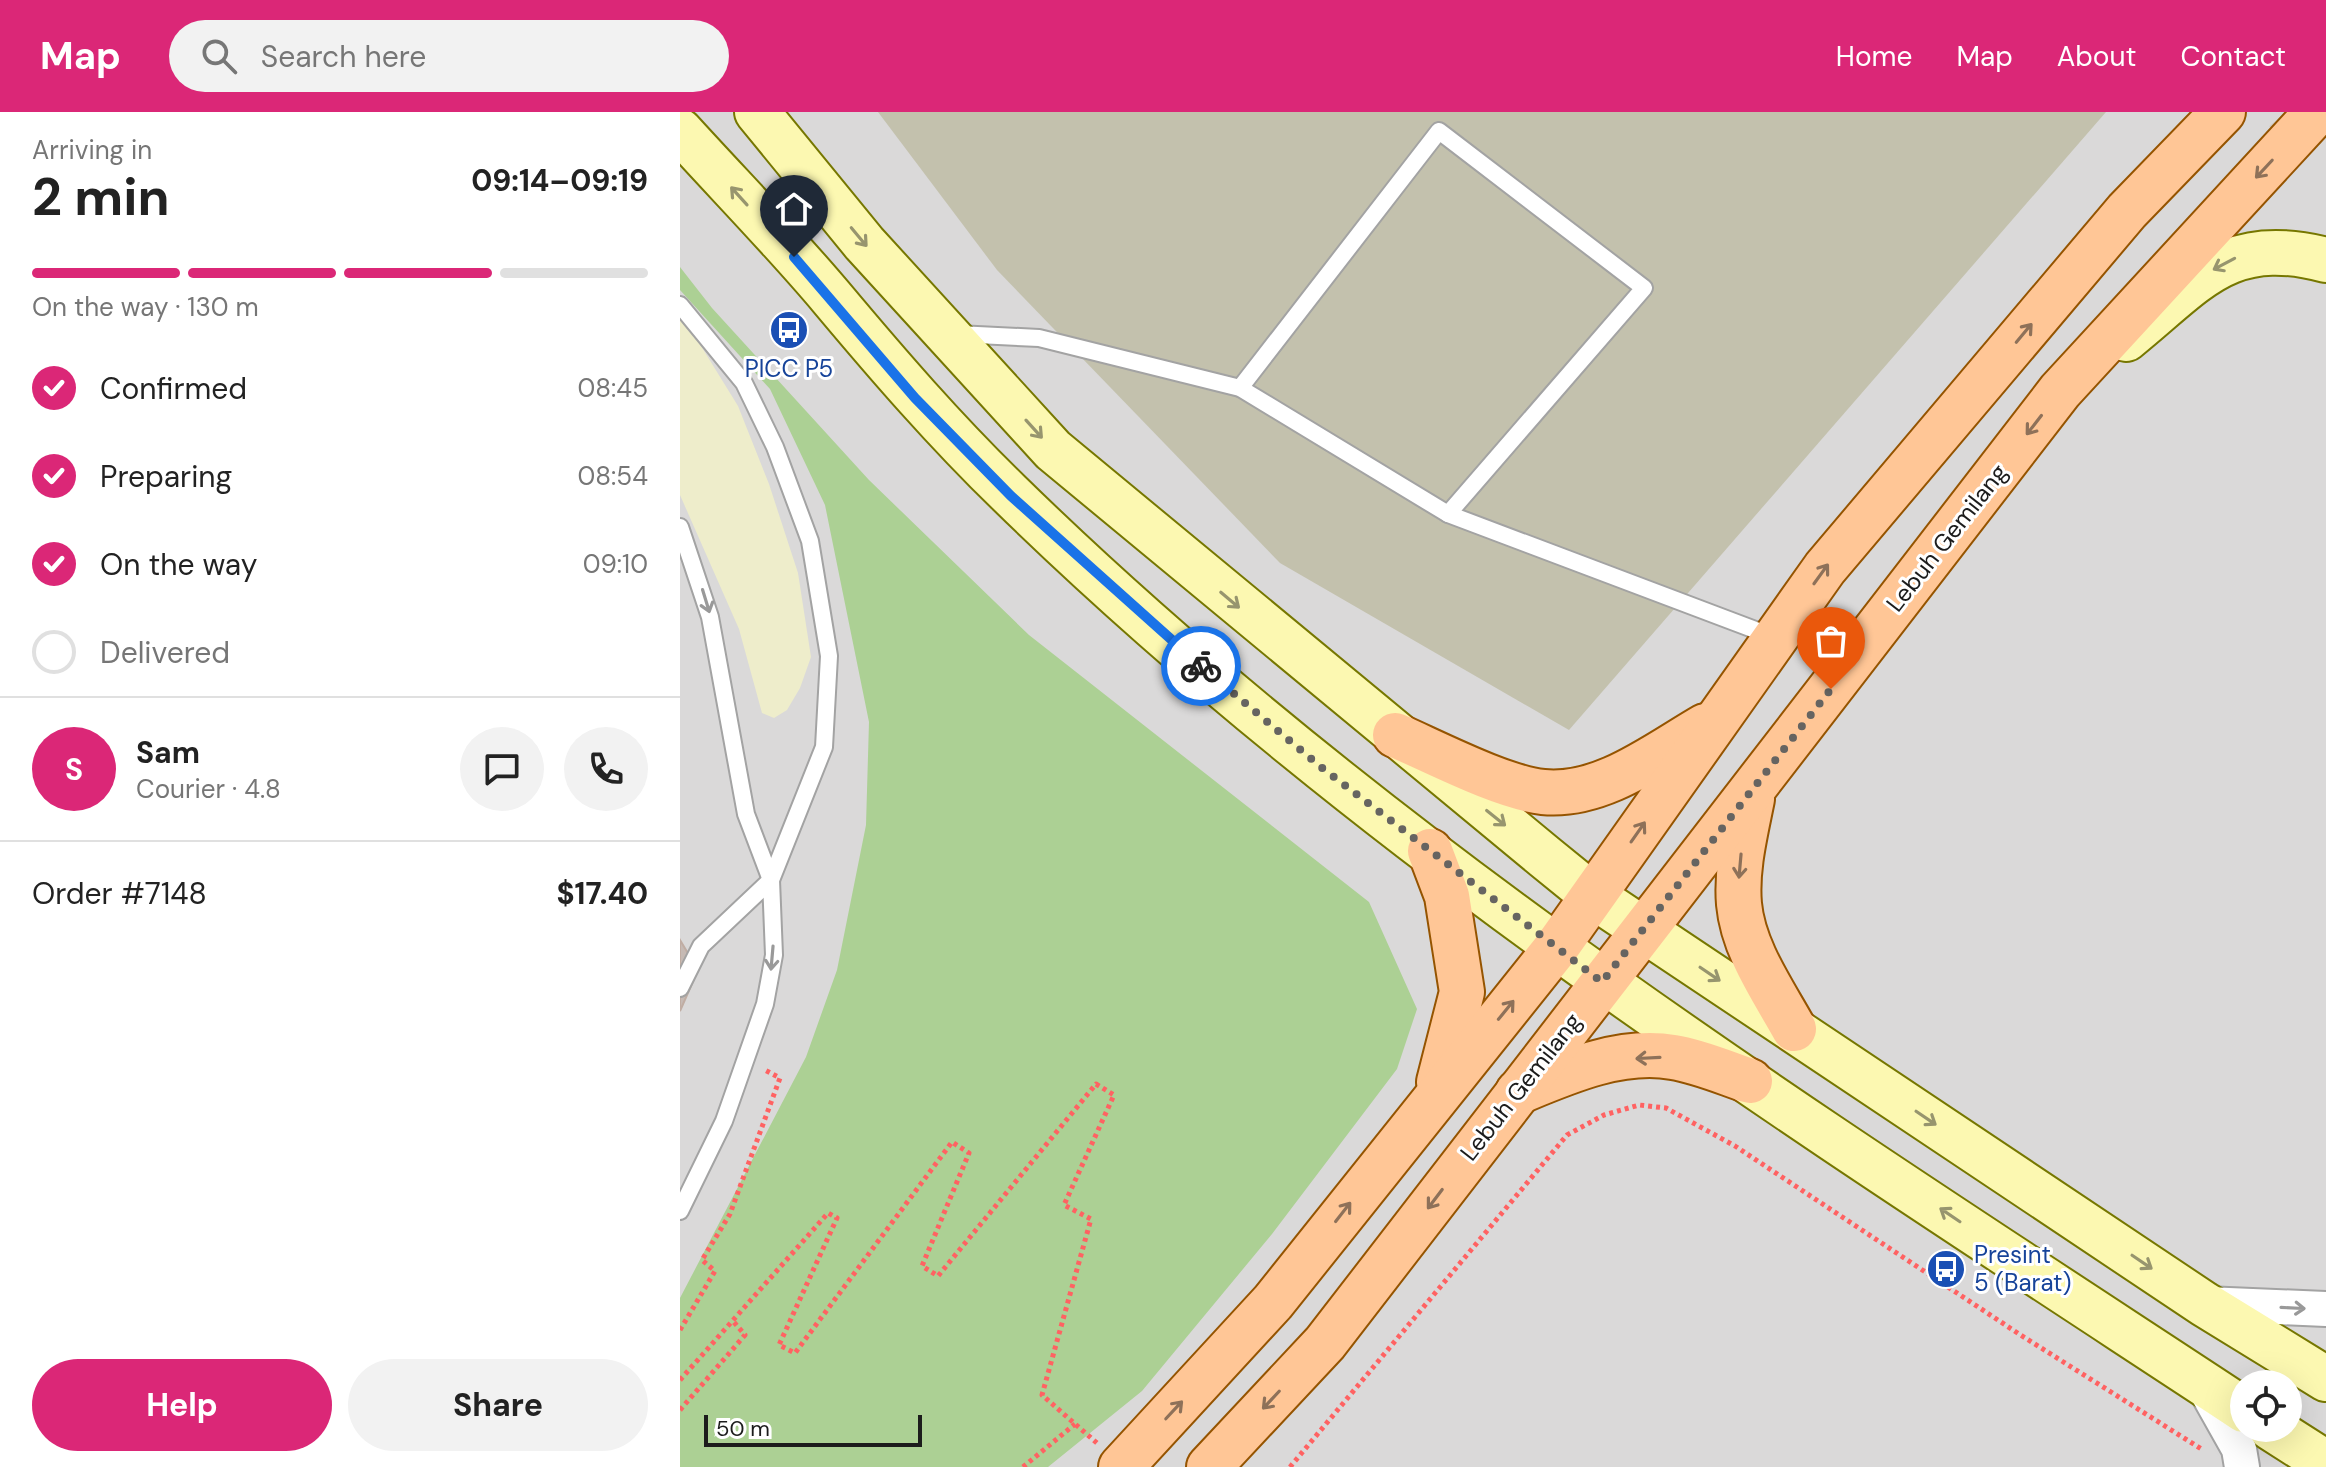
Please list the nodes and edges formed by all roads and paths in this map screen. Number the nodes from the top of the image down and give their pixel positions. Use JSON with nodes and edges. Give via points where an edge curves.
{"nodes":[{"id":1,"x":757,"y":112,"type":"edge"},
{"id":2,"x":2223,"y":112,"type":"edge"},
{"id":3,"x":2317,"y":112,"type":"edge"},
{"id":4,"x":680,"y":131,"type":"edge"},
{"id":5,"x":2326,"y":260,"type":"edge"},
{"id":6,"x":680,"y":305,"type":"edge"},
{"id":7,"x":948,"y":333,"type":"junction"},
{"id":8,"x":1240,"y":388,"type":"junction"},
{"id":9,"x":2060,"y":391,"type":"junction"},
{"id":10,"x":1448,"y":514,"type":"junction"},
{"id":11,"x":680,"y":527,"type":"edge"},
{"id":12,"x":1776,"y":638,"type":"junction"},
{"id":13,"x":1720,"y":717,"type":"junction"},
{"id":14,"x":1395,"y":735,"type":"junction"},
{"id":15,"x":1754,"y":789,"type":"junction"},
{"id":16,"x":1430,"y":851,"type":"junction"},
{"id":17,"x":771,"y":880,"type":"junction"},
{"id":18,"x":1593,"y":896,"type":"junction"},
{"id":19,"x":1645,"y":930,"type":"junction"},
{"id":20,"x":1556,"y":948,"type":"junction"},
{"id":21,"x":1602,"y":982,"type":"junction"},
{"id":22,"x":680,"y":988,"type":"edge"},
{"id":23,"x":1794,"y":1029,"type":"junction"},
{"id":24,"x":746,"y":1059,"type":"junction"},
{"id":25,"x":1750,"y":1081,"type":"junction"},
{"id":26,"x":1517,"y":1092,"type":"junction"},
{"id":27,"x":1435,"y":1096,"type":"junction"},
{"id":28,"x":680,"y":1211,"type":"edge"},
{"id":29,"x":2204,"y":1304,"type":"junction"},
{"id":30,"x":2326,"y":1309,"type":"edge"},
{"id":31,"x":733,"y":1321,"type":"junction"},
{"id":32,"x":680,"y":1330,"type":"edge"},
{"id":33,"x":2326,"y":1379,"type":"edge"},
{"id":34,"x":680,"y":1380,"type":"edge"},
{"id":35,"x":2201,"y":1382,"type":"junction"},
{"id":36,"x":2230,"y":1401,"type":"edge"},
{"id":37,"x":680,"y":1410,"type":"edge"},
{"id":38,"x":1075,"y":1424,"type":"junction"},
{"id":39,"x":2178,"y":1431,"type":"dead end"},
{"id":40,"x":2293,"y":1442,"type":"edge"},
{"id":41,"x":2326,"y":1463,"type":"edge"},
{"id":42,"x":1122,"y":1466,"type":"edge"},
{"id":43,"x":1023,"y":1467,"type":"edge"},
{"id":44,"x":1209,"y":1467,"type":"edge"},
{"id":45,"x":1290,"y":1467,"type":"edge"},
{"id":46,"x":2242,"y":1467,"type":"edge"}],
"edges":[{"from":1,"to":7,"type":"street","one_way":true,"via":[[864,243]]},
{"from":12,"to":2,"type":"main road","one_way":true,"via":[[1825,568],[2127,211]]},
{"from":3,"to":9,"type":"main road","name":"Lebuh Gemilang","one_way":true},
{"from":16,"to":4,"type":"street","one_way":true,"via":[[1236,696],[1011,496],[915,398]]},
{"from":5,"to":9,"type":"street","one_way":true,"via":[[2298,252],[2259,251],[2223,261]]},
{"from":6,"to":17,"type":"lane","via":[[744,383],[775,447],[810,541],[827,642],[824,747]]},
{"from":7,"to":8,"type":"lane","via":[[1039,338]]},
{"from":7,"to":14,"type":"street","one_way":true,"via":[[1053,450]]},
{"from":8,"to":10,"type":"lane"},
{"from":8,"to":10,"type":"lane","via":[[1439,131],[1644,288]]},
{"from":9,"to":15,"type":"main road","name":"Lebuh Gemilang","one_way":true},
{"from":10,"to":12,"type":"lane"},
{"from":11,"to":17,"type":"lane","one_way":true,"via":[[714,633],[746,814]]},
{"from":12,"to":13,"type":"main road"},
{"from":13,"to":14,"type":"main road","via":[[1621,775],[1574,791],[1542,792]]},
{"from":18,"to":13,"type":"main road","one_way":true},
{"from":14,"to":18,"type":"street","one_way":true},
{"from":15,"to":19,"type":"main road","name":"Lebuh Gemilang"},
{"from":15,"to":23,"type":"main road","one_way":true,"via":[[1739,864],[1739,907],[1754,957]]},
{"from":16,"to":20,"type":"street"},
{"from":16,"to":27,"type":"main road","via":[[1447,896],[1462,992]]},
{"from":17,"to":22,"type":"lane","via":[[701,946]]},
{"from":17,"to":24,"type":"lane","one_way":true,"via":[[774,955],[765,1004]]},
{"from":18,"to":19,"type":"street"},
{"from":18,"to":20,"type":"main road"},
{"from":19,"to":21,"type":"main road","name":"Lebuh Gemilang"},
{"from":19,"to":23,"type":"street","one_way":true},
{"from":20,"to":21,"type":"street"},
{"from":27,"to":20,"type":"main road","one_way":true},
{"from":21,"to":25,"type":"street"},
{"from":21,"to":26,"type":"main road","name":"Lebuh Gemilang"},
{"from":23,"to":29,"type":"street","one_way":true},
{"from":24,"to":28,"type":"lane","via":[[724,1121]]},
{"from":24,"to":32,"type":"path","via":[[780,1078],[730,1214],[702,1260],[715,1271]]},
{"from":25,"to":26,"type":"main road","one_way":true,"via":[[1672,1056],[1581,1066]]},
{"from":35,"to":25,"type":"street","one_way":true},
{"from":26,"to":44,"type":"main road","name":"Lebuh Gemilang","one_way":true,"via":[[1325,1343]]},
{"from":42,"to":27,"type":"main road","one_way":true,"via":[[1273,1302]]},
{"from":29,"to":30,"type":"street","one_way":true},
{"from":29,"to":33,"type":"street"},
{"from":31,"to":34,"type":"path"},
{"from":31,"to":37,"type":"path","via":[[745,1335]]},
{"from":31,"to":38,"type":"path","via":[[828,1213],[837,1218],[779,1345],[795,1353],[952,1142],[969,1153],[922,1266],[938,1276],[1096,1084],[1114,1095],[1064,1205],[1091,1219],[1042,1395]]},
{"from":35,"to":36,"type":"street"},
{"from":35,"to":46,"type":"street","via":[[2239,1449]]},
{"from":38,"to":42,"type":"path"},
{"from":38,"to":43,"type":"path"},
{"from":39,"to":45,"type":"path","via":[[2019,1334],[1735,1146],[1666,1108],[1639,1105],[1604,1115],[1567,1135]]},
{"from":40,"to":41,"type":"street"}]}
